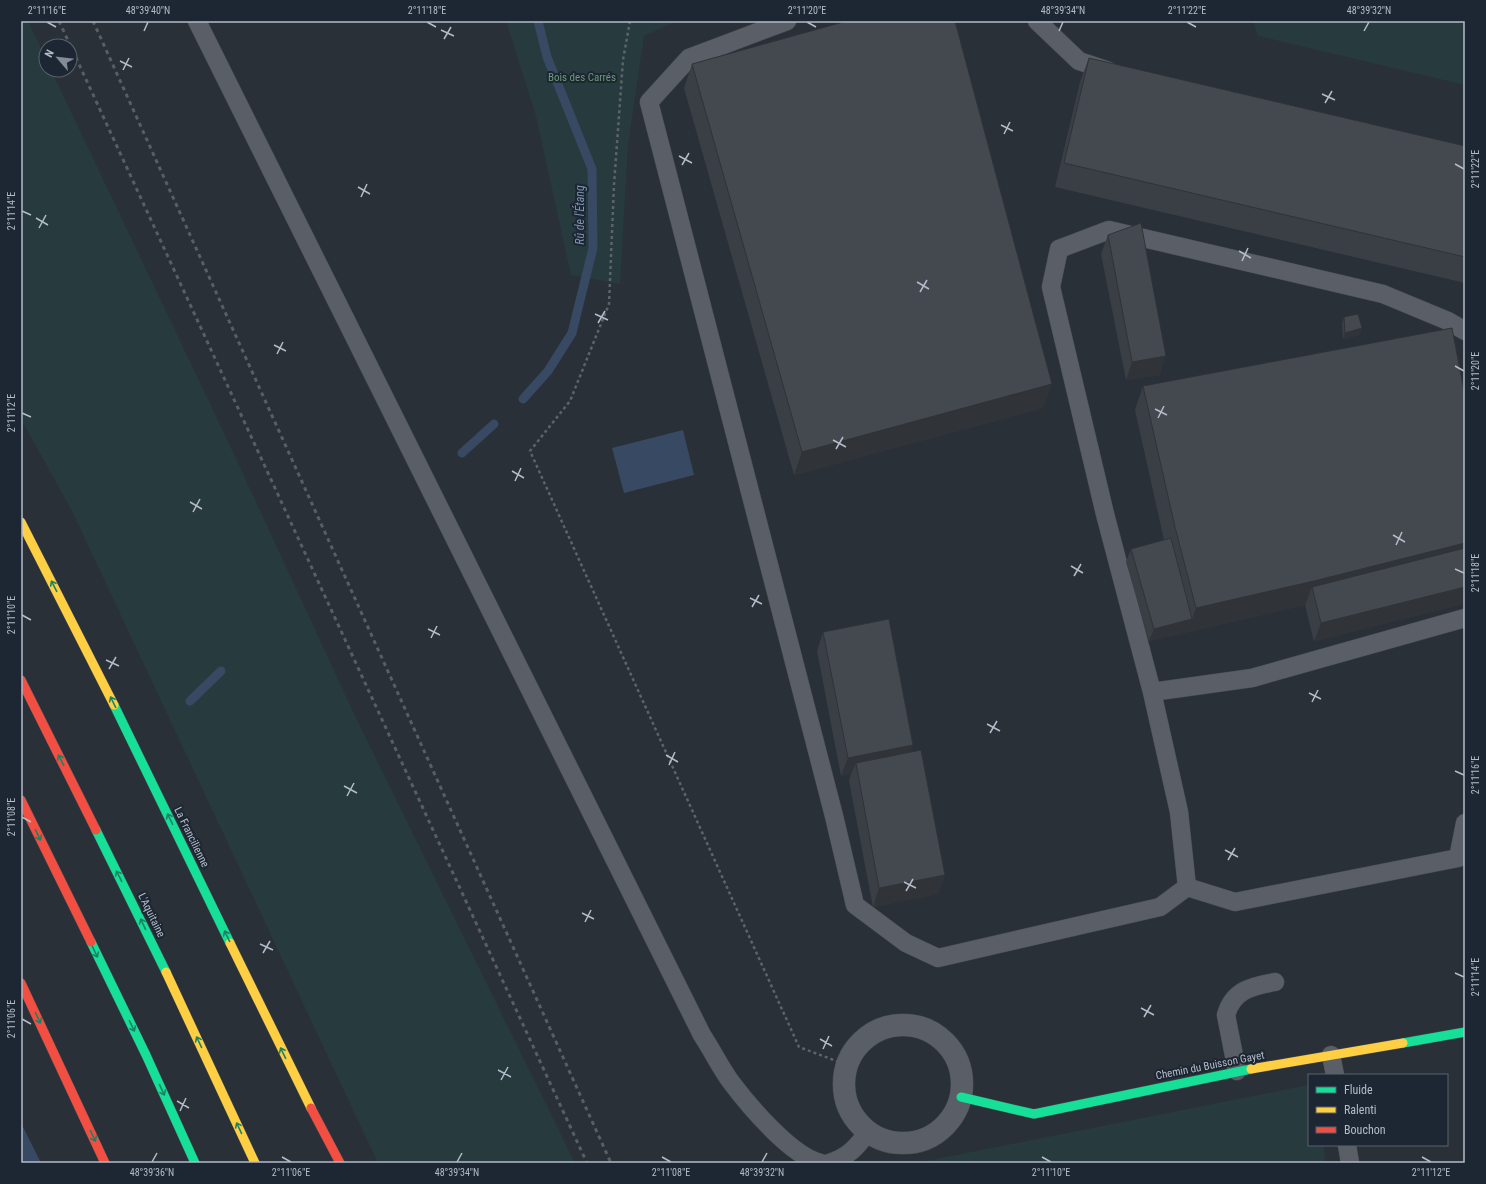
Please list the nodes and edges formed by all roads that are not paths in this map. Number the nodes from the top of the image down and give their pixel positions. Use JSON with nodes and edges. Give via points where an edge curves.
{"nodes":[{"id":1,"x":197,"y":21,"type":"edge"},
{"id":2,"x":788,"y":21,"type":"edge"},
{"id":3,"x":1037,"y":21,"type":"edge"},
{"id":4,"x":1124,"y":75,"type":"edge"},
{"id":5,"x":1465,"y":331,"type":"edge"},
{"id":6,"x":21,"y":522,"type":"edge"},
{"id":7,"x":1465,"y":618,"type":"edge"},
{"id":8,"x":21,"y":680,"type":"edge"},
{"id":9,"x":1152,"y":692,"type":"junction"},
{"id":10,"x":21,"y":800,"type":"edge"},
{"id":11,"x":1465,"y":823,"type":"edge"},
{"id":12,"x":1186,"y":887,"type":"junction"},
{"id":13,"x":1275,"y":982,"type":"dead end"},
{"id":14,"x":21,"y":983,"type":"edge"},
{"id":15,"x":1465,"y":1032,"type":"edge"},
{"id":16,"x":1331,"y":1055,"type":"junction"},
{"id":17,"x":1237,"y":1071,"type":"junction"},
{"id":18,"x":1335,"y":1074,"type":"edge"},
{"id":19,"x":300,"y":1088,"type":"junction"},
{"id":20,"x":961,"y":1097,"type":"junction"},
{"id":21,"x":868,"y":1132,"type":"junction"},
{"id":22,"x":1347,"y":1146,"type":"edge"},
{"id":23,"x":105,"y":1163,"type":"edge"},
{"id":24,"x":196,"y":1163,"type":"edge"},
{"id":25,"x":255,"y":1163,"type":"edge"},
{"id":26,"x":330,"y":1163,"type":"edge"},
{"id":27,"x":340,"y":1163,"type":"edge"},
{"id":28,"x":821,"y":1163,"type":"edge"},
{"id":29,"x":829,"y":1163,"type":"edge"},
{"id":30,"x":1350,"y":1163,"type":"edge"}],
"edges":[{"from":1,"to":28,"type":"lane","via":[[702,1035],[731,1081],[780,1137],[800,1154]]},
{"from":2,"to":12,"type":"lane","via":[[688,58],[649,102],[855,905],[906,943],[938,958],[1160,907]]},
{"from":3,"to":4,"type":"lane","via":[[1079,61]]},
{"from":5,"to":9,"type":"lane","via":[[1448,321],[1383,294],[1109,230],[1059,249],[1051,287],[1105,514]]},
{"from":19,"to":6,"type":"main road","name":"La Francilienne","one_way":true,"via":[[101,677]]},
{"from":7,"to":9,"type":"lane","via":[[1252,678]]},
{"from":25,"to":8,"type":"main road","name":"L'Aquitaine","one_way":true,"via":[[137,911]]},
{"from":9,"to":12,"type":"lane","via":[[1179,812]]},
{"from":10,"to":24,"type":"main road","one_way":true},
{"from":11,"to":12,"type":"lane","via":[[1458,858],[1235,902]]},
{"from":13,"to":17,"type":"lane","via":[[1241,991],[1228,1006],[1226,1015]]},
{"from":14,"to":23,"type":"main road","one_way":true},
{"from":15,"to":16,"type":"main road","name":"Chemin du Buisson Gayet"},
{"from":16,"to":17,"type":"main road","name":"Chemin du Buisson Gayet"},
{"from":16,"to":18,"type":"lane"},
{"from":17,"to":20,"type":"main road","name":"Chemin du Buisson Gayet","via":[[1034,1114]]},
{"from":19,"to":26,"type":"main road"},
{"from":19,"to":27,"type":"main road","name":"La Francilienne"},
{"from":20,"to":21,"type":"street","via":[[954,1115],[940,1130],[923,1140],[903,1144],[885,1140]]},
{"from":20,"to":21,"type":"street","via":[[962,1077],[957,1058],[945,1042],[929,1030],[910,1025],[889,1026],[871,1033],[856,1047],[846,1065],[843,1083],[846,1102],[854,1119]]},
{"from":21,"to":29,"type":"lane","via":[[859,1145],[843,1159]]},
{"from":22,"to":30,"type":"lane"}]}
